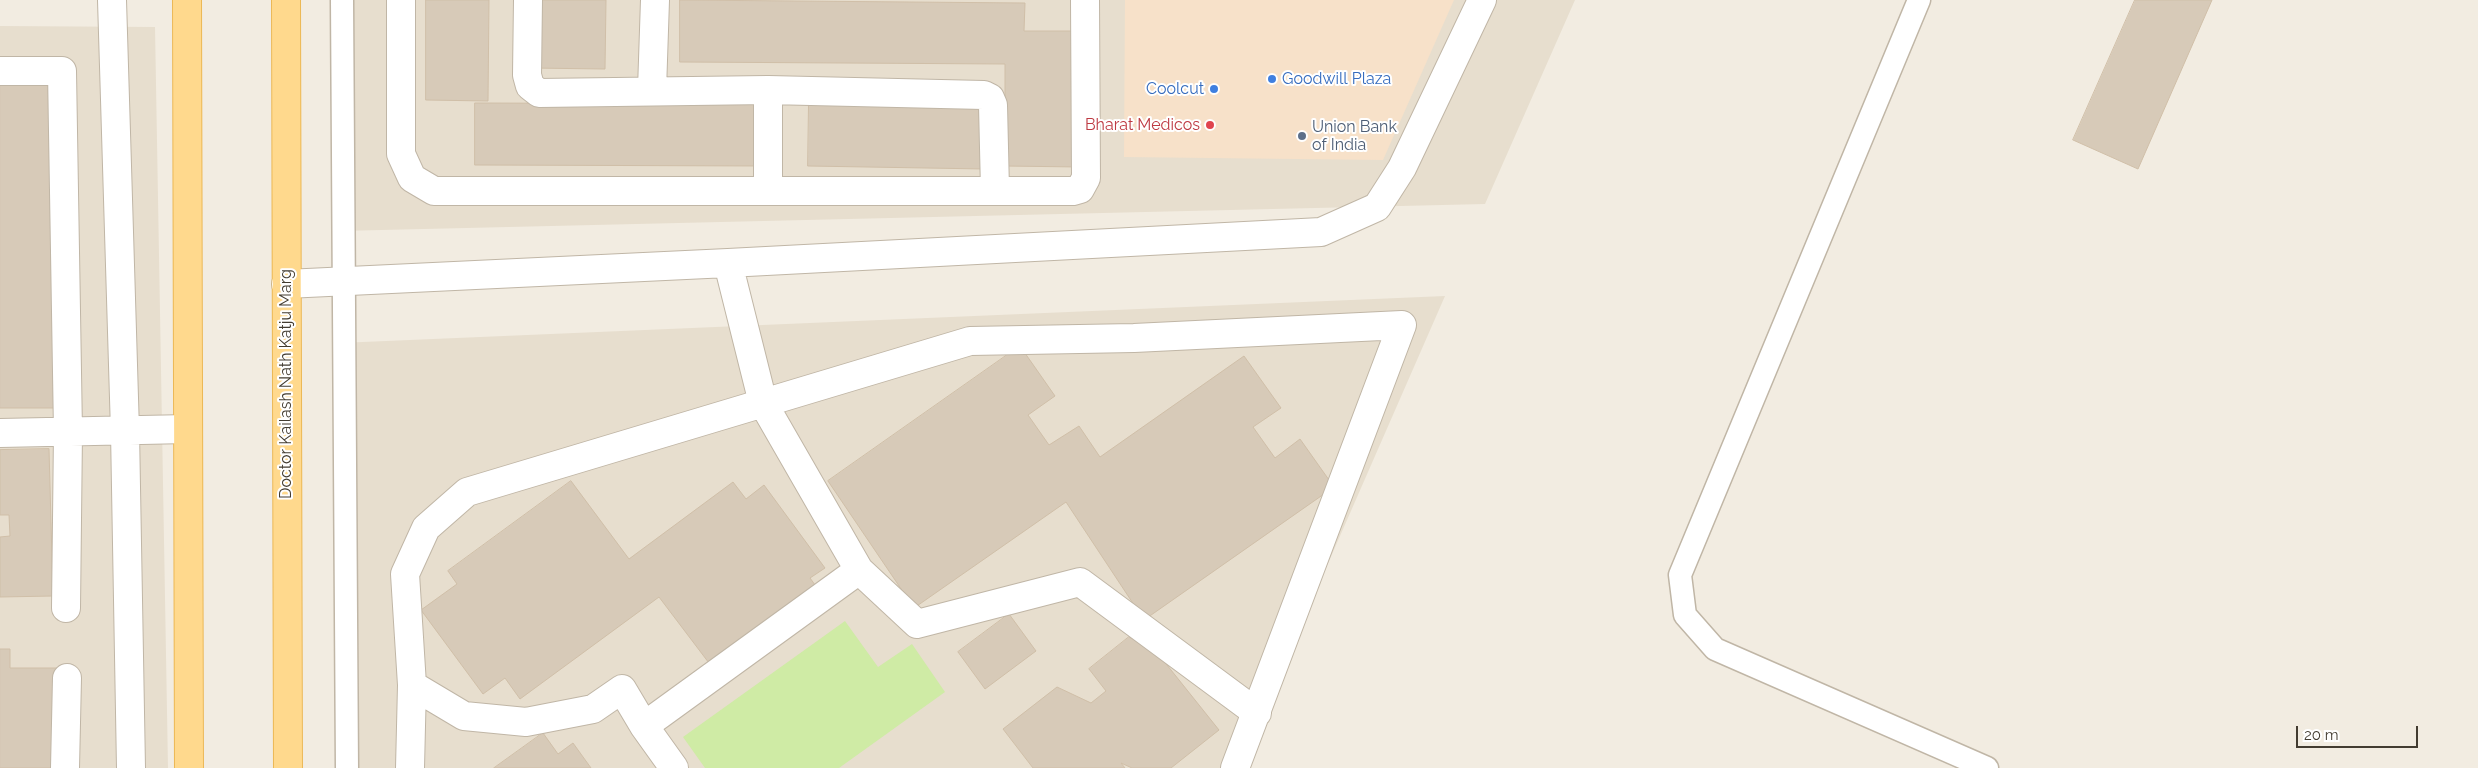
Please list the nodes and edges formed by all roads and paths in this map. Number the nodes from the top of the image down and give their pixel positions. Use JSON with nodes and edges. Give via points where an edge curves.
{"nodes":[{"id":1,"x":112,"y":0,"type":"edge"},
{"id":2,"x":187,"y":0,"type":"edge"},
{"id":3,"x":286,"y":0,"type":"edge"},
{"id":4,"x":342,"y":0,"type":"edge"},
{"id":5,"x":401,"y":0,"type":"edge"},
{"id":6,"x":528,"y":0,"type":"edge"},
{"id":7,"x":655,"y":0,"type":"edge"},
{"id":8,"x":1085,"y":0,"type":"edge"},
{"id":9,"x":1482,"y":0,"type":"edge"},
{"id":10,"x":1919,"y":0,"type":"edge"},
{"id":11,"x":0,"y":71,"type":"edge"},
{"id":12,"x":652,"y":90,"type":"junction"},
{"id":13,"x":768,"y":90,"type":"junction"},
{"id":14,"x":995,"y":190,"type":"junction"},
{"id":15,"x":768,"y":191,"type":"junction"},
{"id":16,"x":728,"y":264,"type":"junction"},
{"id":17,"x":344,"y":282,"type":"junction"},
{"id":18,"x":286,"y":284,"type":"junction"},
{"id":19,"x":763,"y":403,"type":"junction"},
{"id":20,"x":188,"y":429,"type":"junction"},
{"id":21,"x":126,"y":431,"type":"junction"},
{"id":22,"x":68,"y":432,"type":"junction"},
{"id":23,"x":0,"y":434,"type":"edge"},
{"id":24,"x":859,"y":570,"type":"junction"},
{"id":25,"x":66,"y":608,"type":"dead end"},
{"id":26,"x":67,"y":678,"type":"dead end"},
{"id":27,"x":412,"y":685,"type":"junction"},
{"id":28,"x":1257,"y":713,"type":"junction"},
{"id":29,"x":644,"y":726,"type":"junction"},
{"id":30,"x":65,"y":768,"type":"edge"},
{"id":31,"x":131,"y":768,"type":"edge"},
{"id":32,"x":189,"y":768,"type":"edge"},
{"id":33,"x":288,"y":768,"type":"edge"},
{"id":34,"x":346,"y":768,"type":"edge"},
{"id":35,"x":410,"y":768,"type":"edge"},
{"id":36,"x":674,"y":768,"type":"edge"},
{"id":37,"x":1235,"y":768,"type":"edge"},
{"id":38,"x":1987,"y":768,"type":"edge"}],
"edges":[{"from":1,"to":21,"type":"street"},
{"from":2,"to":20,"type":"main road"},
{"from":3,"to":18,"type":"main road","name":"Doctor Kailash Nath Katju Marg"},
{"from":4,"to":17,"type":"lane"},
{"from":5,"to":15,"type":"street","via":[[401,154],[412,178],[434,191]]},
{"from":6,"to":12,"type":"street","via":[[527,75],[530,86],[539,93]]},
{"from":7,"to":12,"type":"street"},
{"from":8,"to":14,"type":"street","via":[[1086,178],[1083,185],[1073,191]]},
{"from":9,"to":16,"type":"street","via":[[1402,168],[1377,207],[1321,232]]},
{"from":10,"to":38,"type":"lane","via":[[1680,575],[1685,615],[1715,649]]},
{"from":11,"to":22,"type":"street","via":[[62,71]]},
{"from":12,"to":13,"type":"street"},
{"from":13,"to":14,"type":"street","via":[[990,98],[993,105]]},
{"from":13,"to":15,"type":"street"},
{"from":14,"to":15,"type":"street"},
{"from":16,"to":17,"type":"street"},
{"from":16,"to":19,"type":"street"},
{"from":17,"to":18,"type":"street"},
{"from":17,"to":34,"type":"lane"},
{"from":18,"to":33,"type":"main road","name":"Doctor Kailash Nath Katju Marg"},
{"from":19,"to":24,"type":"street"},
{"from":19,"to":27,"type":"street","via":[[467,492],[426,528],[405,574]]},
{"from":19,"to":28,"type":"street","via":[[970,341],[1134,338],[1402,325]]},
{"from":20,"to":21,"type":"street"},
{"from":20,"to":32,"type":"main road"},
{"from":21,"to":22,"type":"street"},
{"from":21,"to":31,"type":"street"},
{"from":22,"to":23,"type":"street"},
{"from":22,"to":25,"type":"street"},
{"from":24,"to":28,"type":"street","via":[[917,624],[1080,582]]},
{"from":24,"to":29,"type":"street"},
{"from":26,"to":30,"type":"street"},
{"from":27,"to":29,"type":"street","via":[[464,716],[526,722],[593,709],[622,689]]},
{"from":27,"to":35,"type":"street"},
{"from":28,"to":37,"type":"street"},
{"from":29,"to":36,"type":"street"}]}
